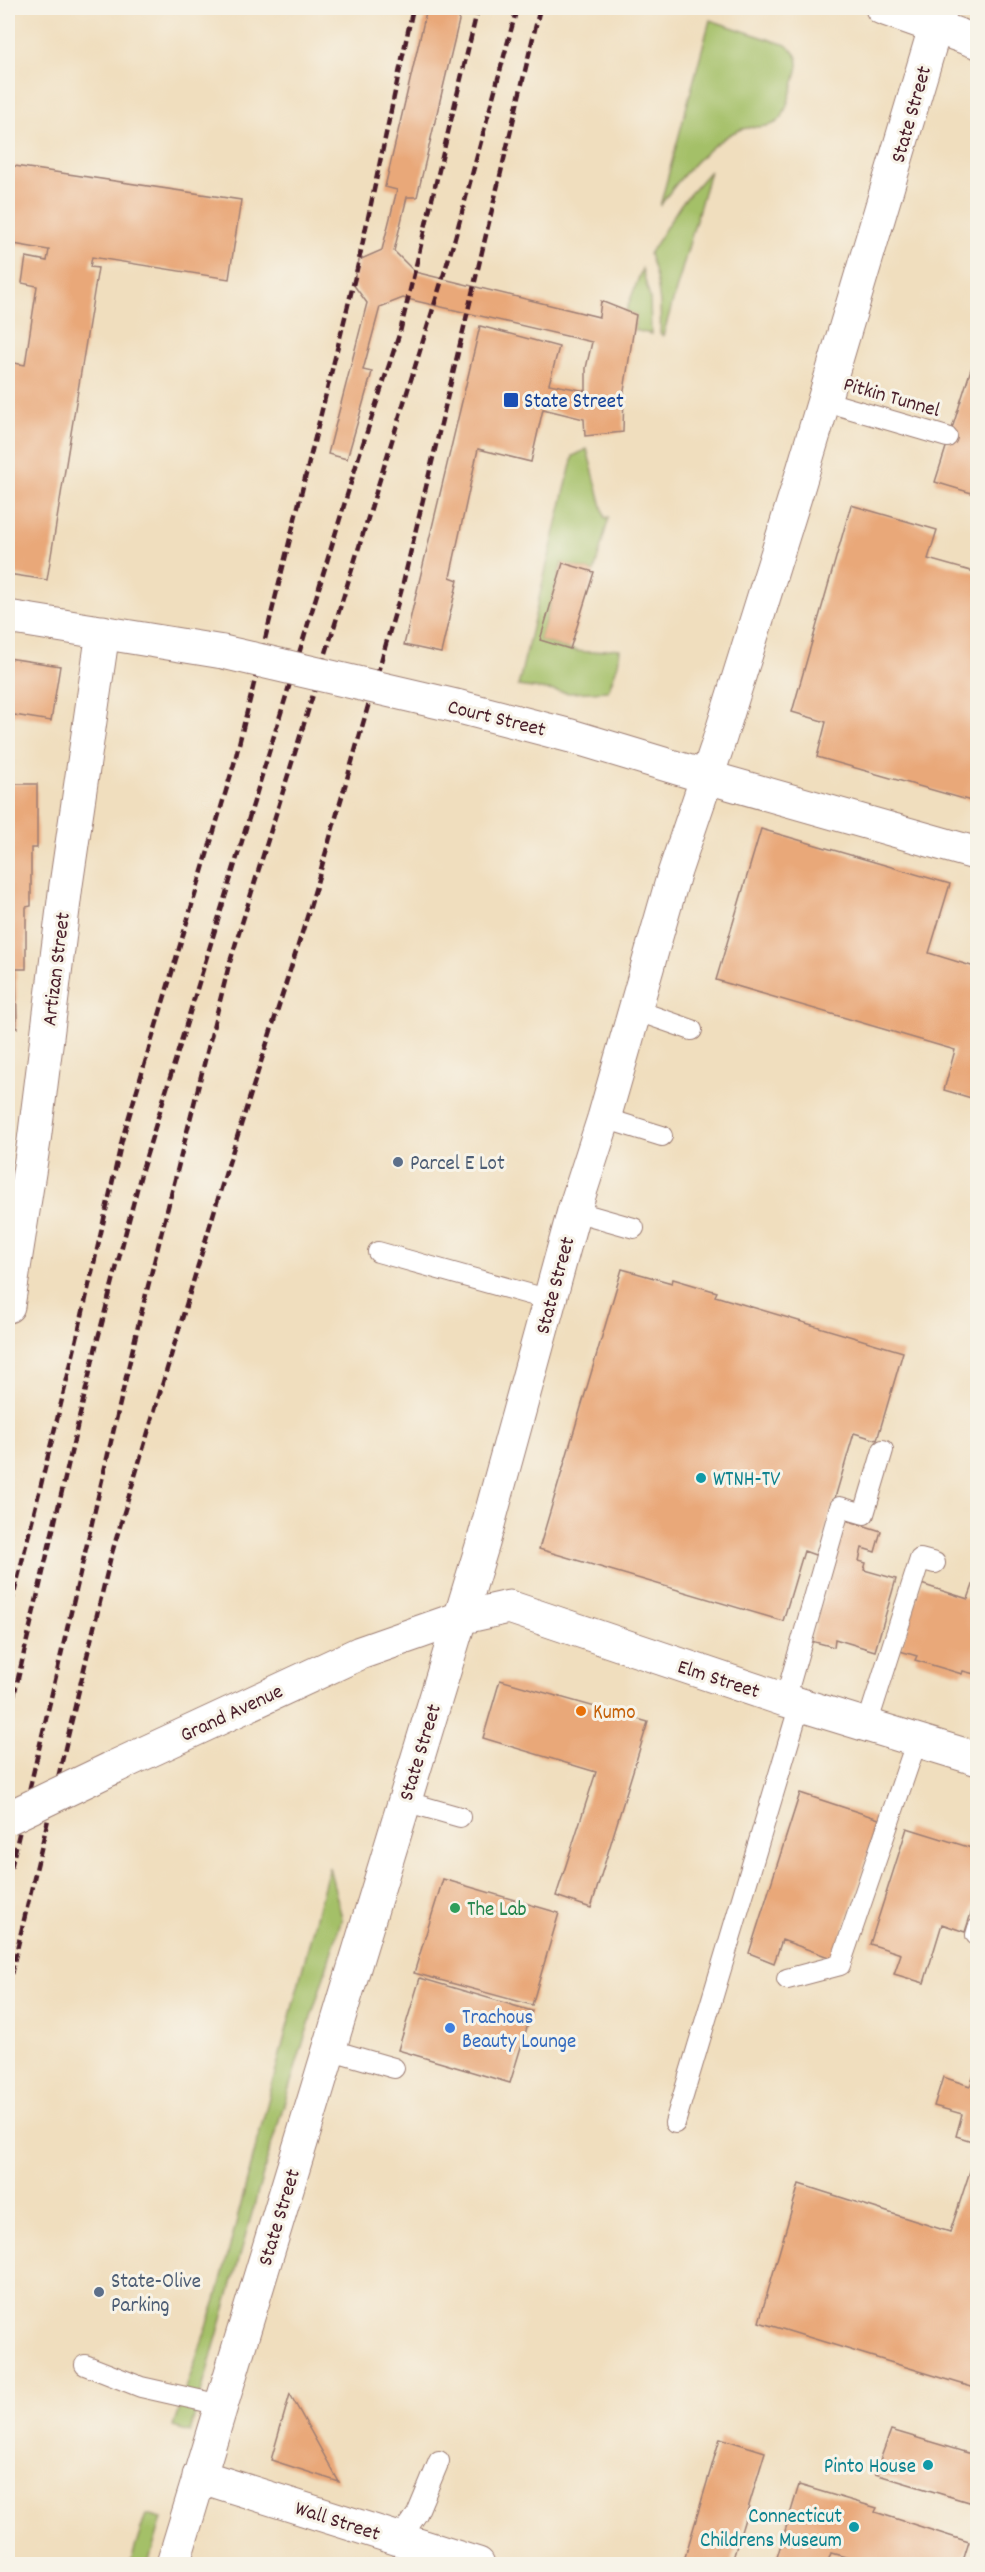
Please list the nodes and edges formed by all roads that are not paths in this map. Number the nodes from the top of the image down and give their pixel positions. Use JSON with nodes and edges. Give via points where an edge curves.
{"nodes":[{"id":1,"x":882,"y":8,"type":"edge"},
{"id":2,"x":938,"y":17,"type":"edge"},
{"id":3,"x":978,"y":42,"type":"edge"},
{"id":4,"x":824,"y":401,"type":"junction"},
{"id":5,"x":947,"y":437,"type":"dead end"},
{"id":6,"x":8,"y":616,"type":"edge"},
{"id":7,"x":103,"y":632,"type":"junction"},
{"id":8,"x":707,"y":777,"type":"junction"},
{"id":9,"x":978,"y":854,"type":"edge"},
{"id":10,"x":635,"y":1010,"type":"junction"},
{"id":11,"x":692,"y":1030,"type":"dead end"},
{"id":12,"x":604,"y":1118,"type":"junction"},
{"id":13,"x":662,"y":1136,"type":"dead end"},
{"id":14,"x":574,"y":1211,"type":"junction"},
{"id":15,"x":634,"y":1228,"type":"dead end"},
{"id":16,"x":378,"y":1252,"type":"dead end"},
{"id":17,"x":550,"y":1300,"type":"junction"},
{"id":18,"x":8,"y":1306,"type":"edge"},
{"id":19,"x":883,"y":1450,"type":"dead end"},
{"id":20,"x":935,"y":1563,"type":"dead end"},
{"id":21,"x":460,"y":1618,"type":"junction"},
{"id":22,"x":793,"y":1702,"type":"junction"},
{"id":23,"x":867,"y":1725,"type":"junction"},
{"id":24,"x":916,"y":1740,"type":"junction"},
{"id":25,"x":978,"y":1759,"type":"edge"},
{"id":26,"x":404,"y":1801,"type":"junction"},
{"id":27,"x":460,"y":1816,"type":"dead end"},
{"id":28,"x":8,"y":1818,"type":"edge"},
{"id":29,"x":787,"y":1979,"type":"dead end"},
{"id":30,"x":328,"y":2049,"type":"junction"},
{"id":31,"x":394,"y":2068,"type":"dead end"},
{"id":32,"x":675,"y":2123,"type":"dead end"},
{"id":33,"x":85,"y":2365,"type":"dead end"},
{"id":34,"x":221,"y":2405,"type":"junction"},
{"id":35,"x":439,"y":2461,"type":"dead end"},
{"id":36,"x":199,"y":2476,"type":"junction"},
{"id":37,"x":399,"y":2540,"type":"junction"},
{"id":38,"x":173,"y":2565,"type":"edge"},
{"id":39,"x":477,"y":2565,"type":"edge"}],
"edges":[{"from":1,"to":2,"type":"main road"},
{"from":2,"to":3,"type":"main road"},
{"from":2,"to":4,"type":"main road","name":"State Street"},
{"from":4,"to":5,"type":"lane","name":"Pitkin Tunnel"},
{"from":4,"to":8,"type":"main road","name":"State Street"},
{"from":6,"to":7,"type":"main road","name":"Court Street"},
{"from":7,"to":8,"type":"main road","name":"Court Street","bridge":true,"via":[[223,652],[456,706]]},
{"from":7,"to":18,"type":"main road","name":"Artizan Street"},
{"from":8,"to":9,"type":"main road","name":"Court Street"},
{"from":8,"to":10,"type":"main road","name":"State Street"},
{"from":10,"to":11,"type":"lane"},
{"from":10,"to":12,"type":"main road","name":"State Street"},
{"from":12,"to":13,"type":"lane"},
{"from":12,"to":14,"type":"main road","name":"State Street"},
{"from":14,"to":15,"type":"lane"},
{"from":14,"to":17,"type":"main road","name":"State Street"},
{"from":16,"to":17,"type":"lane"},
{"from":17,"to":21,"type":"main road","name":"State Street"},
{"from":19,"to":22,"type":"lane","via":[[864,1514],[840,1507]]},
{"from":20,"to":23,"type":"lane","via":[[920,1559]]},
{"from":21,"to":22,"type":"main road","name":"Elm Street","via":[[508,1607]]},
{"from":21,"to":26,"type":"main road","name":"State Street"},
{"from":21,"to":28,"type":"main road","name":"Grand Avenue","bridge":true,"via":[[360,1653]]},
{"from":22,"to":23,"type":"main road","name":"Elm Street"},
{"from":22,"to":32,"type":"lane"},
{"from":23,"to":24,"type":"main road","name":"Elm Street"},
{"from":24,"to":25,"type":"main road","name":"Elm Street"},
{"from":24,"to":29,"type":"lane","via":[[840,1965]]},
{"from":26,"to":27,"type":"lane"},
{"from":26,"to":30,"type":"main road","name":"State Street"},
{"from":30,"to":31,"type":"lane"},
{"from":30,"to":34,"type":"main road","name":"State Street"},
{"from":33,"to":34,"type":"lane","via":[[141,2387]]},
{"from":34,"to":36,"type":"main road","name":"State Street"},
{"from":35,"to":37,"type":"lane","via":[[417,2514]]},
{"from":36,"to":37,"type":"main road","name":"Wall Street"},
{"from":36,"to":38,"type":"main road","name":"State Street"},
{"from":37,"to":39,"type":"main road","name":"Wall Street"}]}
